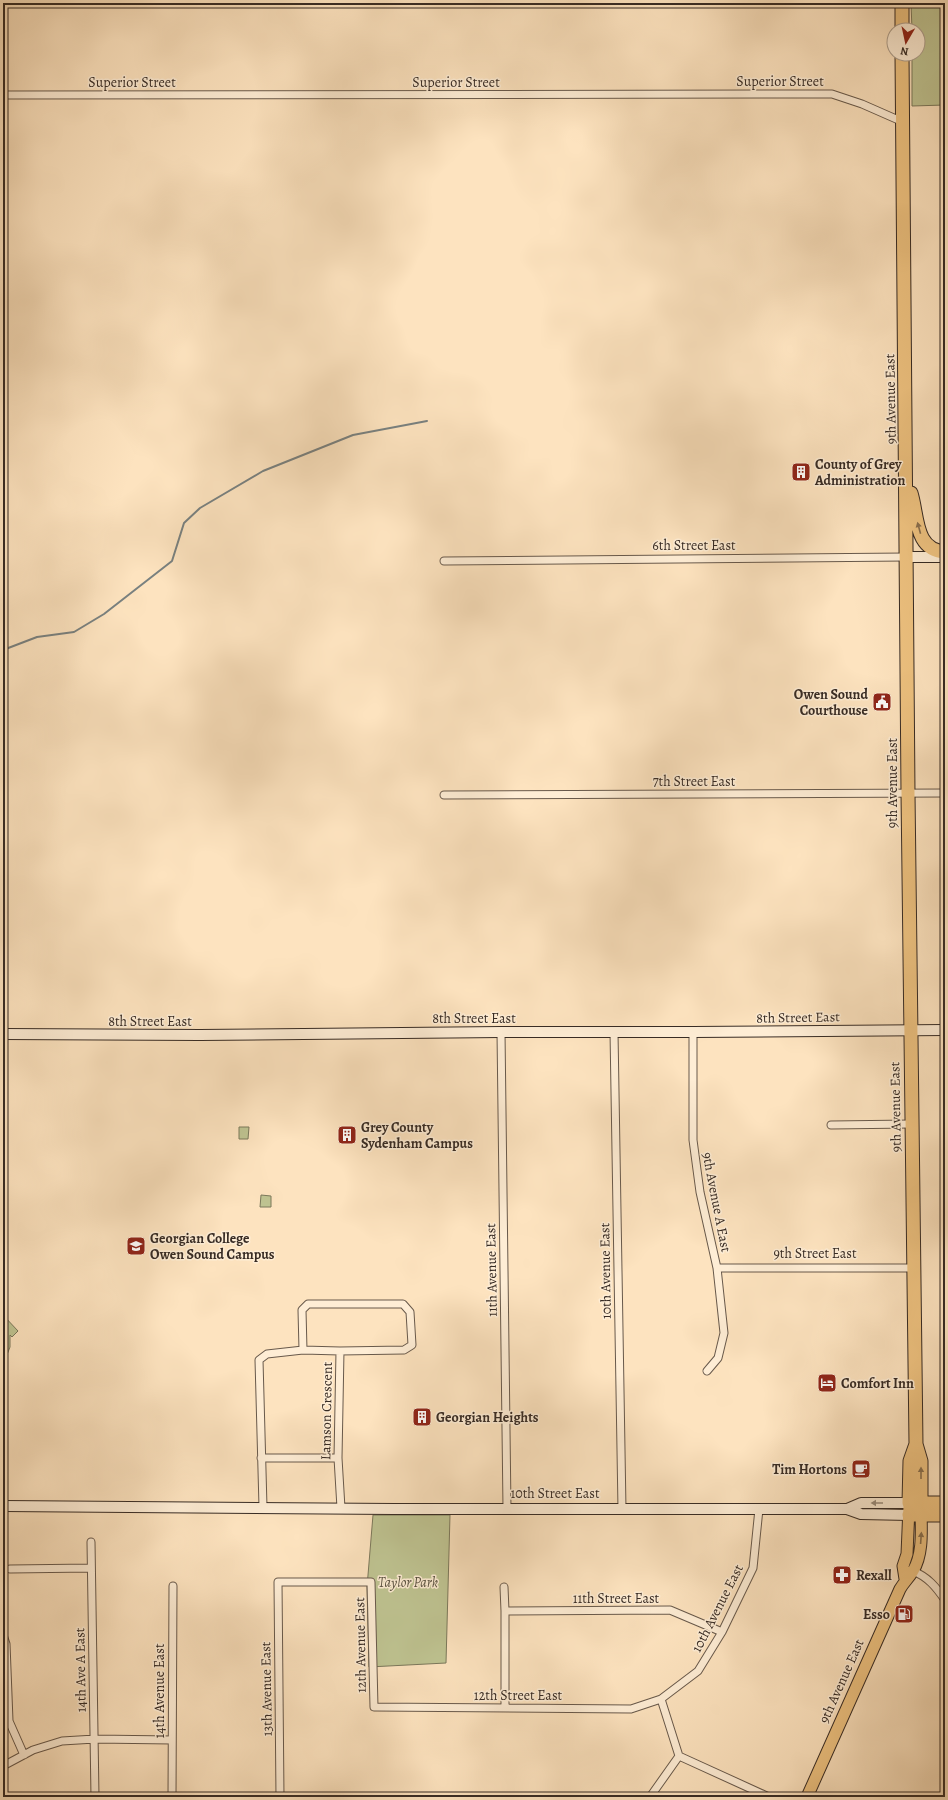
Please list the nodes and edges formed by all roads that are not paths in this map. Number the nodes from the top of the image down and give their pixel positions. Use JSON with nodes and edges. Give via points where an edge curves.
{"nodes":[{"id":1,"x":902,"y":3,"type":"edge"},
{"id":2,"x":902,"y":22,"type":"edge"},
{"id":3,"x":902,"y":62,"type":"edge"},
{"id":4,"x":3,"y":95,"type":"edge"},
{"id":5,"x":903,"y":122,"type":"junction"},
{"id":6,"x":906,"y":476,"type":"junction"},
{"id":7,"x":945,"y":552,"type":"edge"},
{"id":8,"x":906,"y":557,"type":"junction"},
{"id":9,"x":945,"y":557,"type":"edge"},
{"id":10,"x":444,"y":561,"type":"dead end"},
{"id":11,"x":908,"y":793,"type":"junction"},
{"id":12,"x":945,"y":793,"type":"edge"},
{"id":13,"x":444,"y":795,"type":"dead end"},
{"id":14,"x":910,"y":1030,"type":"junction"},
{"id":15,"x":945,"y":1030,"type":"edge"},
{"id":16,"x":501,"y":1032,"type":"junction"},
{"id":17,"x":614,"y":1032,"type":"junction"},
{"id":18,"x":693,"y":1032,"type":"junction"},
{"id":19,"x":3,"y":1034,"type":"edge"},
{"id":20,"x":912,"y":1124,"type":"junction"},
{"id":21,"x":831,"y":1125,"type":"dead end"},
{"id":22,"x":717,"y":1268,"type":"junction"},
{"id":23,"x":914,"y":1268,"type":"junction"},
{"id":24,"x":303,"y":1350,"type":"junction"},
{"id":25,"x":340,"y":1352,"type":"junction"},
{"id":26,"x":707,"y":1371,"type":"dead end"},
{"id":27,"x":261,"y":1458,"type":"junction"},
{"id":28,"x":338,"y":1458,"type":"junction"},
{"id":29,"x":945,"y":1503,"type":"edge"},
{"id":30,"x":3,"y":1506,"type":"edge"},
{"id":31,"x":263,"y":1507,"type":"junction"},
{"id":32,"x":341,"y":1508,"type":"junction"},
{"id":33,"x":507,"y":1508,"type":"junction"},
{"id":34,"x":622,"y":1509,"type":"junction"},
{"id":35,"x":759,"y":1509,"type":"junction"},
{"id":36,"x":915,"y":1509,"type":"junction"},
{"id":37,"x":945,"y":1515,"type":"edge"},
{"id":38,"x":91,"y":1542,"type":"dead end"},
{"id":39,"x":91,"y":1568,"type":"junction"},
{"id":40,"x":10,"y":1569,"type":"dead end"},
{"id":41,"x":909,"y":1575,"type":"junction"},
{"id":42,"x":278,"y":1582,"type":"joint"},
{"id":43,"x":173,"y":1586,"type":"dead end"},
{"id":44,"x":504,"y":1587,"type":"dead end"},
{"id":45,"x":945,"y":1600,"type":"edge"},
{"id":46,"x":506,"y":1611,"type":"junction"},
{"id":47,"x":722,"y":1632,"type":"junction"},
{"id":48,"x":3,"y":1635,"type":"edge"},
{"id":49,"x":661,"y":1699,"type":"junction"},
{"id":50,"x":374,"y":1708,"type":"joint"},
{"id":51,"x":505,"y":1708,"type":"junction"},
{"id":52,"x":95,"y":1739,"type":"junction"},
{"id":53,"x":172,"y":1740,"type":"junction"},
{"id":54,"x":24,"y":1755,"type":"junction"},
{"id":55,"x":679,"y":1756,"type":"junction"},
{"id":56,"x":3,"y":1766,"type":"edge"},
{"id":57,"x":95,"y":1797,"type":"edge"},
{"id":58,"x":172,"y":1797,"type":"edge"},
{"id":59,"x":280,"y":1797,"type":"edge"},
{"id":60,"x":650,"y":1797,"type":"edge"},
{"id":61,"x":769,"y":1797,"type":"edge"},
{"id":62,"x":807,"y":1797,"type":"edge"}],
"edges":[{"from":1,"to":2,"type":"highway"},
{"from":3,"to":5,"type":"highway","name":"9th Avenue East"},
{"from":4,"to":5,"type":"street","name":"Superior Street","via":[[832,94]]},
{"from":5,"to":6,"type":"highway","name":"9th Avenue East"},
{"from":7,"to":6,"type":"highway","one_way":true,"via":[[930,548],[919,533],[915,504]]},
{"from":6,"to":8,"type":"highway","name":"9th Avenue East"},
{"from":8,"to":9,"type":"main road","name":"6th Street East"},
{"from":8,"to":10,"type":"street","name":"6th Street East"},
{"from":8,"to":11,"type":"highway","name":"9th Avenue East"},
{"from":11,"to":12,"type":"street","name":"7th Street East"},
{"from":11,"to":13,"type":"street","name":"7th Street East"},
{"from":11,"to":14,"type":"highway","name":"9th Avenue East"},
{"from":14,"to":15,"type":"main road","name":"8th Street East"},
{"from":14,"to":18,"type":"main road","name":"8th Street East"},
{"from":14,"to":20,"type":"highway","name":"9th Avenue East"},
{"from":16,"to":17,"type":"main road","name":"8th Street East"},
{"from":16,"to":19,"type":"main road","name":"8th Street East"},
{"from":16,"to":33,"type":"street","name":"11th Avenue East"},
{"from":17,"to":18,"type":"main road","name":"8th Street East"},
{"from":17,"to":34,"type":"street","name":"10th Avenue East"},
{"from":18,"to":22,"type":"street","name":"9th Avenue A East","via":[[693,1140],[700,1192]]},
{"from":20,"to":21,"type":"street"},
{"from":20,"to":23,"type":"highway","name":"9th Avenue East"},
{"from":22,"to":23,"type":"street","name":"9th Street East"},
{"from":22,"to":26,"type":"street","name":"9th Avenue A East","via":[[724,1333],[718,1358]]},
{"from":23,"to":36,"type":"highway","name":"9th Avenue East","via":[[916,1444],[921,1461]]},
{"from":24,"to":25,"type":"street","name":"Lamson Crescent"},
{"from":24,"to":25,"type":"street","via":[[302,1310],[308,1304],[403,1304],[410,1312],[412,1345],[404,1350]]},
{"from":24,"to":27,"type":"street","name":"Lamson Crescent","via":[[267,1354],[259,1360]]},
{"from":25,"to":28,"type":"street","name":"Lamson Crescent"},
{"from":27,"to":28,"type":"street"},
{"from":27,"to":31,"type":"street","name":"Lamson Crescent"},
{"from":28,"to":32,"type":"street","name":"Lamson Crescent"},
{"from":29,"to":36,"type":"highway","name":"10th Street East"},
{"from":30,"to":31,"type":"main road","name":"10th Street East"},
{"from":31,"to":32,"type":"main road","name":"10th Street East"},
{"from":32,"to":33,"type":"main road","name":"10th Street East"},
{"from":33,"to":34,"type":"main road","name":"10th Street East"},
{"from":34,"to":35,"type":"main road","name":"10th Street East"},
{"from":35,"to":36,"type":"main road","name":"10th Street East","via":[[847,1509],[861,1503]]},
{"from":35,"to":47,"type":"street","name":"10th Avenue East","via":[[753,1568]]},
{"from":36,"to":37,"type":"highway","name":"10th Street East"},
{"from":36,"to":41,"type":"main road","name":"9th Avenue East","via":[[903,1566]]},
{"from":38,"to":39,"type":"street","name":"14th Ave A East"},
{"from":39,"to":40,"type":"street"},
{"from":39,"to":52,"type":"street","name":"14th Ave A East"},
{"from":41,"to":45,"type":"street","via":[[922,1575],[934,1584]]},
{"from":41,"to":62,"type":"main road","name":"9th Avenue East"},
{"from":42,"to":50,"type":"street","name":"12th Avenue East","via":[[371,1582]]},
{"from":42,"to":59,"type":"street","name":"13th Avenue East"},
{"from":43,"to":53,"type":"street","name":"14th Avenue East"},
{"from":44,"to":46,"type":"street"},
{"from":46,"to":47,"type":"street","name":"11th Street East","via":[[670,1610]]},
{"from":46,"to":51,"type":"street"},
{"from":47,"to":49,"type":"street","name":"10th Avenue East","via":[[698,1671]]},
{"from":48,"to":54,"type":"street","via":[[6,1644],[9,1721]]},
{"from":49,"to":51,"type":"street","name":"12th Street East","via":[[631,1709]]},
{"from":49,"to":55,"type":"street"},
{"from":50,"to":51,"type":"street","name":"12th Street East"},
{"from":52,"to":53,"type":"street"},
{"from":52,"to":54,"type":"street","via":[[62,1741]]},
{"from":52,"to":57,"type":"street","name":"14th Ave A East"},
{"from":53,"to":58,"type":"street","name":"14th Avenue East"},
{"from":54,"to":56,"type":"street"},
{"from":55,"to":60,"type":"street"},
{"from":55,"to":61,"type":"street"}]}
